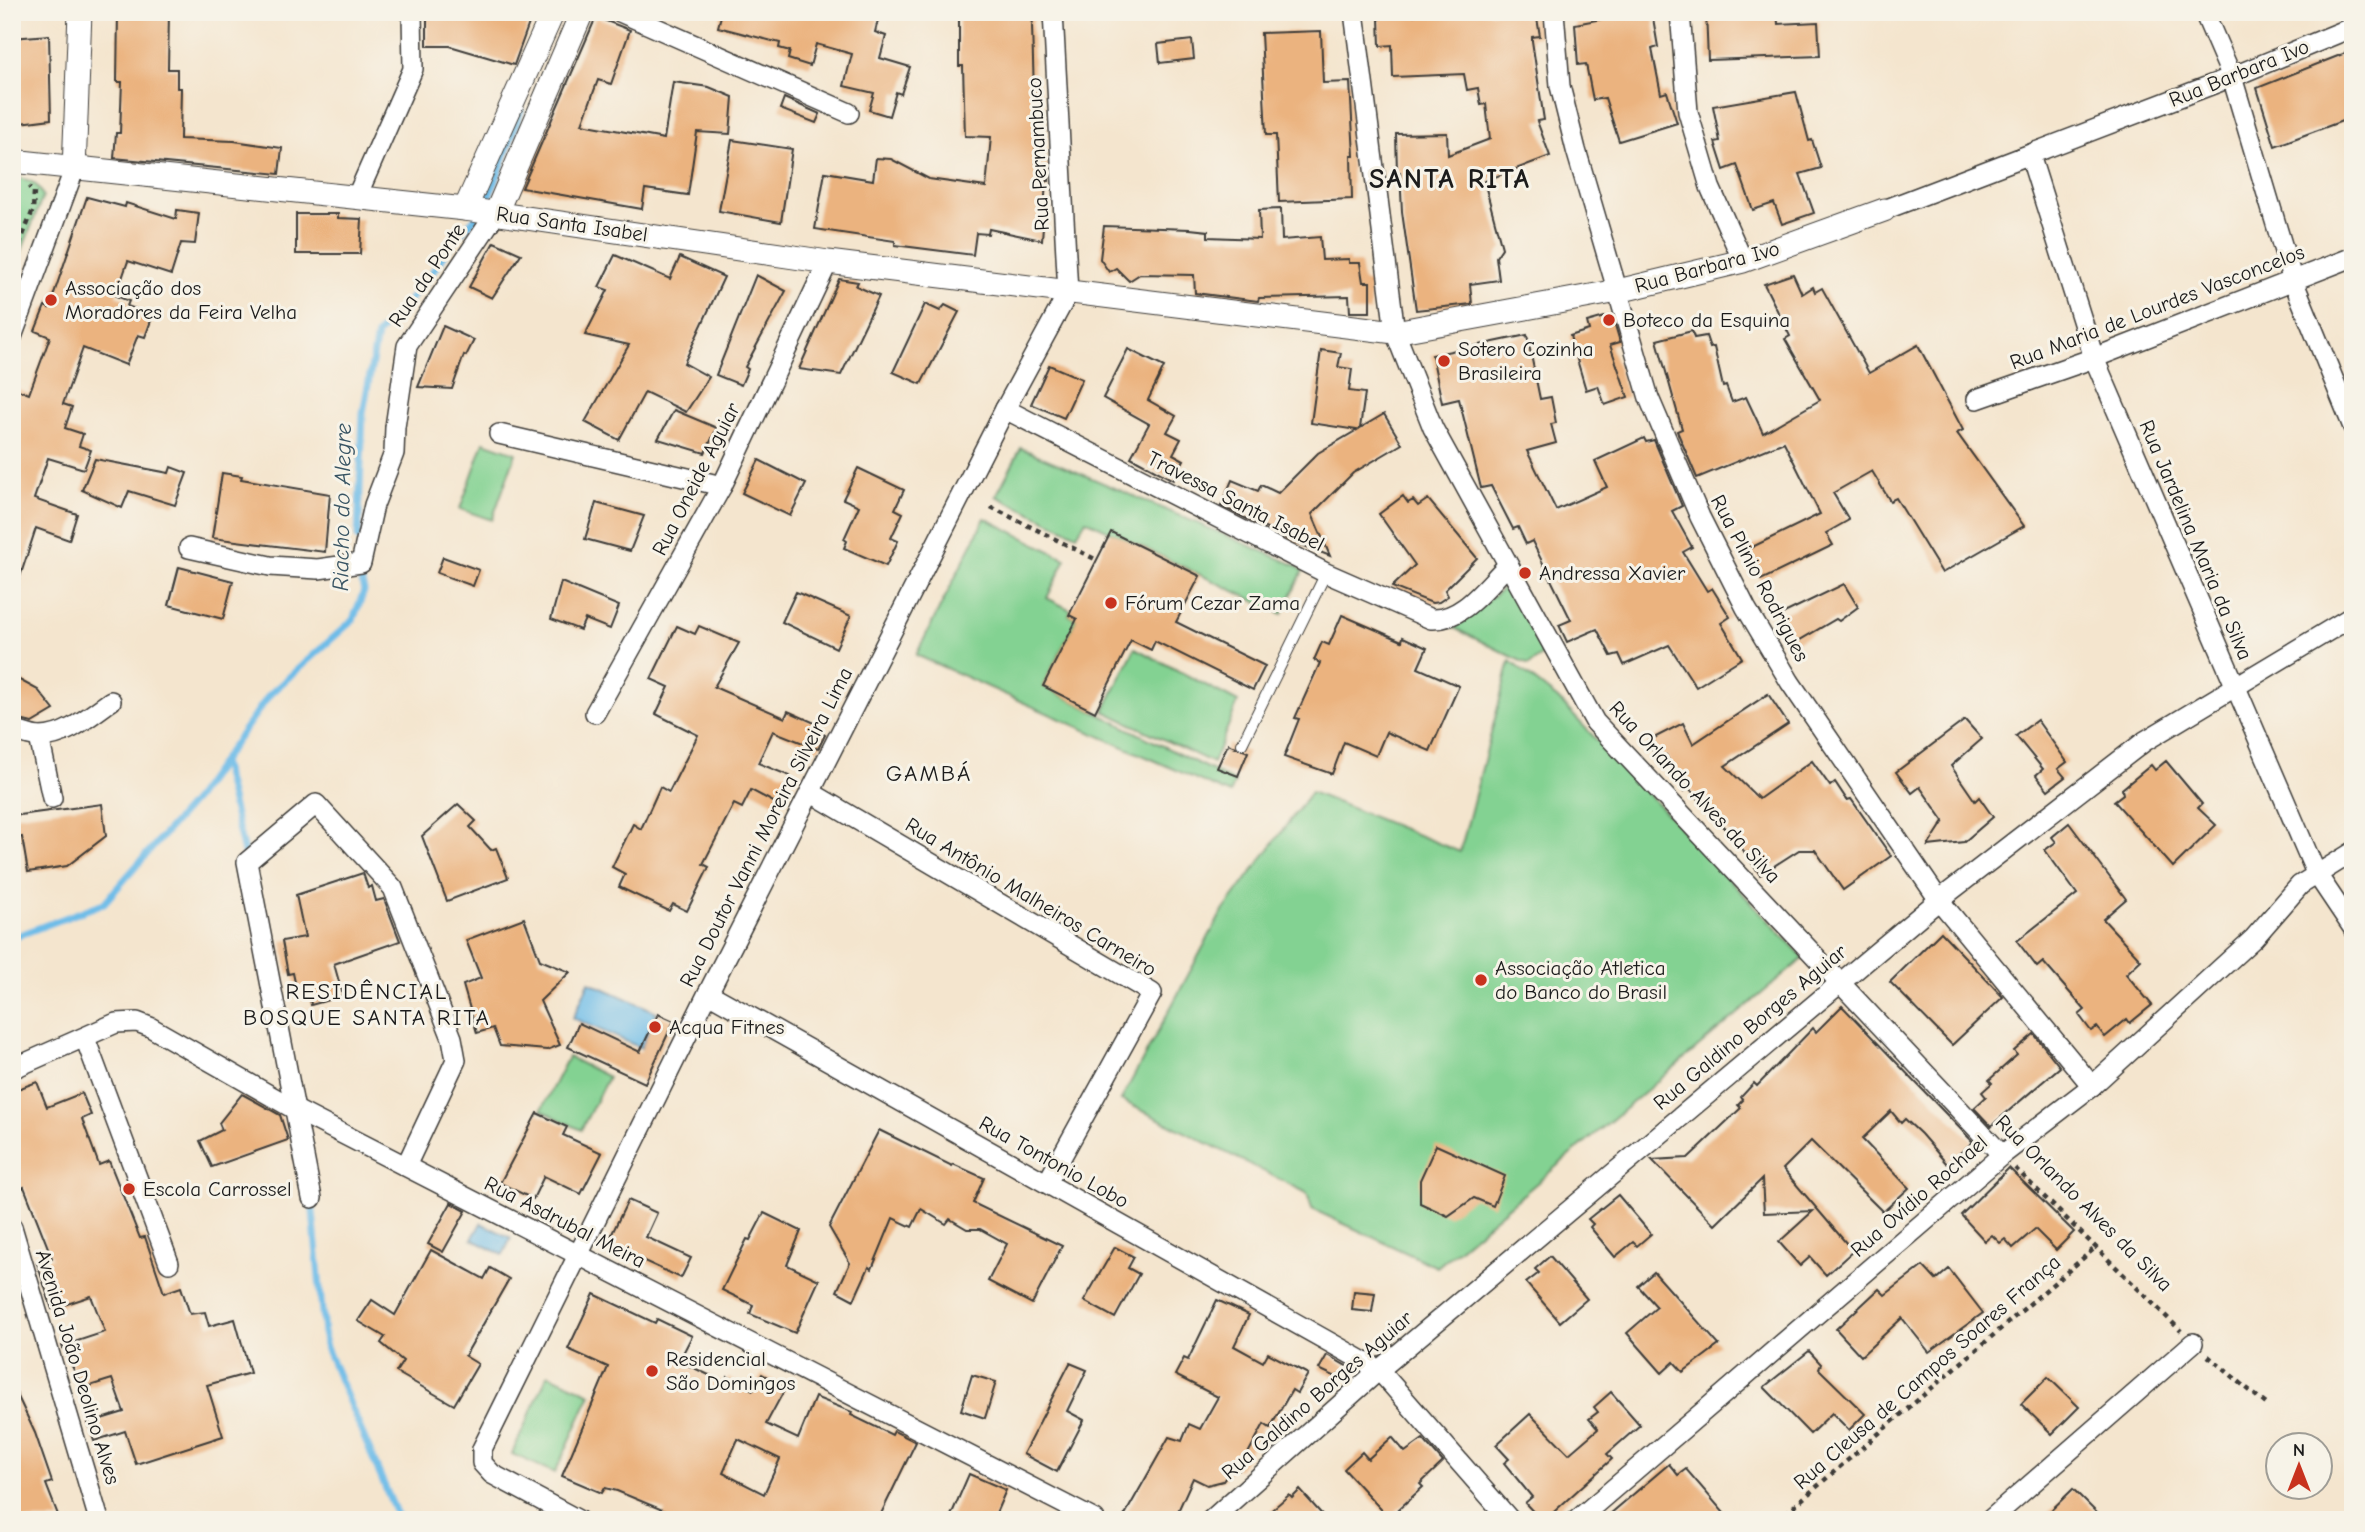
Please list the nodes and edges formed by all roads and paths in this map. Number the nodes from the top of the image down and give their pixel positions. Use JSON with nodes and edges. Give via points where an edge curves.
{"nodes":[{"id":1,"x":80,"y":12,"type":"edge"},
{"id":2,"x":412,"y":12,"type":"edge"},
{"id":3,"x":553,"y":12,"type":"edge"},
{"id":4,"x":582,"y":12,"type":"edge"},
{"id":5,"x":620,"y":12,"type":"edge"},
{"id":6,"x":1053,"y":12,"type":"edge"},
{"id":7,"x":1354,"y":12,"type":"edge"},
{"id":8,"x":1554,"y":12,"type":"edge"},
{"id":9,"x":1680,"y":12,"type":"edge"},
{"id":10,"x":2204,"y":12,"type":"edge"},
{"id":11,"x":2353,"y":27,"type":"edge"},
{"id":12,"x":2232,"y":77,"type":"junction"},
{"id":13,"x":849,"y":113,"type":"dead end"},
{"id":14,"x":2030,"y":155,"type":"junction"},
{"id":15,"x":12,"y":161,"type":"edge"},
{"id":16,"x":74,"y":170,"type":"junction"},
{"id":17,"x":23,"y":186,"type":"dead end"},
{"id":18,"x":357,"y":196,"type":"junction"},
{"id":19,"x":466,"y":209,"type":"junction"},
{"id":20,"x":1884,"y":210,"type":"joint"},
{"id":21,"x":496,"y":213,"type":"junction"},
{"id":22,"x":2353,"y":257,"type":"edge"},
{"id":23,"x":828,"y":261,"type":"junction"},
{"id":24,"x":1743,"y":261,"type":"junction"},
{"id":25,"x":12,"y":263,"type":"edge"},
{"id":26,"x":2292,"y":278,"type":"junction"},
{"id":27,"x":1618,"y":291,"type":"junction"},
{"id":28,"x":1068,"y":293,"type":"junction"},
{"id":29,"x":1395,"y":332,"type":"junction"},
{"id":30,"x":12,"y":337,"type":"edge"},
{"id":31,"x":2094,"y":358,"type":"junction"},
{"id":32,"x":1977,"y":399,"type":"dead end"},
{"id":33,"x":1004,"y":409,"type":"junction"},
{"id":34,"x":2353,"y":427,"type":"edge"},
{"id":35,"x":499,"y":434,"type":"dead end"},
{"id":36,"x":722,"y":486,"type":"junction"},
{"id":37,"x":991,"y":507,"type":"dead end"},
{"id":38,"x":189,"y":548,"type":"dead end"},
{"id":39,"x":1097,"y":560,"type":"dead end"},
{"id":40,"x":1508,"y":565,"type":"junction"},
{"id":41,"x":1326,"y":573,"type":"junction"},
{"id":42,"x":2353,"y":616,"type":"edge"},
{"id":43,"x":2234,"y":687,"type":"junction"},
{"id":44,"x":111,"y":701,"type":"dead end"},
{"id":45,"x":595,"y":713,"type":"dead end"},
{"id":46,"x":12,"y":730,"type":"edge"},
{"id":47,"x":39,"y":737,"type":"junction"},
{"id":48,"x":1242,"y":744,"type":"dead end"},
{"id":49,"x":810,"y":792,"type":"junction"},
{"id":50,"x":52,"y":798,"type":"dead end"},
{"id":51,"x":2353,"y":852,"type":"edge"},
{"id":52,"x":2316,"y":873,"type":"junction"},
{"id":53,"x":1939,"y":900,"type":"junction"},
{"id":54,"x":2353,"y":928,"type":"edge"},
{"id":55,"x":1840,"y":980,"type":"junction"},
{"id":56,"x":708,"y":993,"type":"junction"},
{"id":57,"x":85,"y":1038,"type":"junction"},
{"id":58,"x":12,"y":1069,"type":"edge"},
{"id":59,"x":2092,"y":1086,"type":"junction"},
{"id":60,"x":294,"y":1109,"type":"junction"},
{"id":61,"x":2002,"y":1155,"type":"junction"},
{"id":62,"x":406,"y":1166,"type":"junction"},
{"id":63,"x":1046,"y":1183,"type":"junction"},
{"id":64,"x":312,"y":1199,"type":"dead end"},
{"id":65,"x":12,"y":1227,"type":"edge"},
{"id":66,"x":2096,"y":1247,"type":"junction"},
{"id":67,"x":577,"y":1254,"type":"junction"},
{"id":68,"x":169,"y":1263,"type":"dead end"},
{"id":69,"x":2193,"y":1343,"type":"junction"},
{"id":70,"x":1378,"y":1370,"type":"junction"},
{"id":71,"x":2266,"y":1404,"type":"dead end"},
{"id":72,"x":99,"y":1520,"type":"edge"},
{"id":73,"x":579,"y":1520,"type":"edge"},
{"id":74,"x":1095,"y":1520,"type":"edge"},
{"id":75,"x":1211,"y":1520,"type":"edge"},
{"id":76,"x":1510,"y":1520,"type":"edge"},
{"id":77,"x":1577,"y":1520,"type":"edge"},
{"id":78,"x":1778,"y":1520,"type":"edge"},
{"id":79,"x":1990,"y":1520,"type":"edge"}],
"edges":[{"from":1,"to":16,"type":"street"},
{"from":2,"to":18,"type":"street","via":[[413,69]]},
{"from":3,"to":19,"type":"street"},
{"from":4,"to":21,"type":"street"},
{"from":5,"to":13,"type":"street"},
{"from":6,"to":28,"type":"street","name":"Rua Pernambuco"},
{"from":7,"to":29,"type":"street","name":"Rua Orlando Alves da Silva"},
{"from":8,"to":27,"type":"street","name":"Rua Plinio Rodrigues","via":[[1560,86]]},
{"from":9,"to":24,"type":"street","via":[[1688,112],[1710,187]]},
{"from":10,"to":12,"type":"street"},
{"from":11,"to":12,"type":"street","name":"Rua Barbara Ivo"},
{"from":12,"to":14,"type":"street","name":"Rua Barbara Ivo"},
{"from":12,"to":26,"type":"street"},
{"from":14,"to":20,"type":"street","name":"Rua Barbara Ivo"},
{"from":14,"to":31,"type":"street","name":"Rua Jardelina Maria da Silva"},
{"from":15,"to":16,"type":"street","name":"Rua Santa Isabel"},
{"from":16,"to":18,"type":"street","name":"Rua Santa Isabel"},
{"from":16,"to":30,"type":"street"},
{"from":17,"to":25,"type":"path","via":[[34,191],[33,210]]},
{"from":18,"to":19,"type":"street","name":"Rua Santa Isabel"},
{"from":19,"to":21,"type":"street","name":"Rua Santa Isabel"},
{"from":20,"to":24,"type":"street","name":"Rua Barbara Ivo"},
{"from":21,"to":23,"type":"street","name":"Rua Santa Isabel"},
{"from":21,"to":38,"type":"street","name":"Rua da Ponte","via":[[407,346],[394,453],[374,505],[361,563],[318,569],[270,566]]},
{"from":22,"to":26,"type":"street","name":"Rua Maria de Lourdes Vasconcelos"},
{"from":23,"to":28,"type":"street","name":"Rua Santa Isabel"},
{"from":23,"to":36,"type":"street","name":"Rua Oneide Aguiar"},
{"from":24,"to":27,"type":"street","name":"Rua Barbara Ivo"},
{"from":26,"to":31,"type":"street","name":"Rua Maria de Lourdes Vasconcelos"},
{"from":26,"to":34,"type":"street"},
{"from":27,"to":29,"type":"street","name":"Rua Barbara Ivo"},
{"from":27,"to":53,"type":"street","name":"Rua Plinio Rodrigues","via":[[1649,398],[1700,517],[1746,608],[1790,682]]},
{"from":28,"to":29,"type":"street","name":"Rua Barbara Ivo"},
{"from":28,"to":33,"type":"street","name":"Rua Doutor Vanni Moreira Silveira Lima"},
{"from":29,"to":40,"type":"street","name":"Rua Orlando Alves da Silva","via":[[1433,428]]},
{"from":31,"to":32,"type":"street","name":"Rua Maria de Lourdes Vasconcelos"},
{"from":31,"to":43,"type":"street","name":"Rua Jardelina Maria da Silva"},
{"from":33,"to":41,"type":"street","name":"Travessa Santa Isabel"},
{"from":33,"to":49,"type":"street","name":"Rua Doutor Vanni Moreira Silveira Lima"},
{"from":35,"to":36,"type":"street"},
{"from":36,"to":45,"type":"street","name":"Rua Oneide Aguiar"},
{"from":37,"to":39,"type":"path"},
{"from":40,"to":41,"type":"street","name":"Travessa Santa Isabel","via":[[1452,618],[1431,620]]},
{"from":40,"to":55,"type":"street","name":"Rua Orlando Alves da Silva","via":[[1601,730]]},
{"from":41,"to":48,"type":"lane"},
{"from":42,"to":43,"type":"street","name":"Rua Galdino Borges Aguiar"},
{"from":43,"to":52,"type":"street","name":"Rua Jardelina Maria da Silva"},
{"from":43,"to":53,"type":"street","name":"Rua Galdino Borges Aguiar","via":[[2145,741]]},
{"from":44,"to":47,"type":"street","via":[[73,726]]},
{"from":46,"to":47,"type":"street"},
{"from":47,"to":50,"type":"street"},
{"from":49,"to":56,"type":"street","name":"Rua Doutor Vanni Moreira Silveira Lima"},
{"from":49,"to":63,"type":"street","name":"Rua Antônio Malheiros Carneiro","via":[[1153,993]]},
{"from":51,"to":52,"type":"street","name":"Rua Ovídio Rochael"},
{"from":52,"to":54,"type":"street","name":"Rua Jardelina Maria da Silva"},
{"from":52,"to":59,"type":"street","name":"Rua Ovídio Rochael","via":[[2254,938]]},
{"from":53,"to":55,"type":"street","name":"Rua Galdino Borges Aguiar"},
{"from":53,"to":59,"type":"street","name":"Rua Plinio Rodrigues"},
{"from":55,"to":61,"type":"street","name":"Rua Orlando Alves da Silva"},
{"from":55,"to":70,"type":"street","name":"Rua Galdino Borges Aguiar"},
{"from":56,"to":63,"type":"street","name":"Rua Tontonio Lobo"},
{"from":56,"to":67,"type":"street","name":"Rua Doutor Vanni Moreira Silveira Lima"},
{"from":57,"to":58,"type":"street","name":"Rua Asdrubal Meira"},
{"from":57,"to":60,"type":"street","name":"Rua Asdrubal Meira","via":[[116,1023],[137,1022]]},
{"from":57,"to":68,"type":"street"},
{"from":59,"to":61,"type":"street","name":"Rua Ovídio Rochael"},
{"from":60,"to":62,"type":"street","name":"Rua Asdrubal Meira"},
{"from":60,"to":62,"type":"street","via":[[247,862],[316,804],[393,888],[452,1038],[456,1060]]},
{"from":60,"to":64,"type":"street"},
{"from":61,"to":66,"type":"path","name":"Rua Orlando Alves da Silva"},
{"from":61,"to":77,"type":"street","name":"Rua Ovídio Rochael"},
{"from":62,"to":67,"type":"street","name":"Rua Asdrubal Meira"},
{"from":63,"to":70,"type":"street","name":"Rua Tontonio Lobo"},
{"from":65,"to":72,"type":"street","name":"Avenida João Deolino Alves"},
{"from":66,"to":69,"type":"path","name":"Rua Orlando Alves da Silva"},
{"from":66,"to":78,"type":"path","name":"Rua Cleusa de Campos Soares França"},
{"from":67,"to":73,"type":"street","name":"Rua Doutor Vanni Moreira Silveira Lima","via":[[489,1432],[482,1463],[492,1474]]},
{"from":67,"to":74,"type":"street","name":"Rua Asdrubal Meira"},
{"from":69,"to":71,"type":"path","name":"Rua Orlando Alves da Silva"},
{"from":69,"to":79,"type":"street"},
{"from":70,"to":75,"type":"street","name":"Rua Galdino Borges Aguiar"},
{"from":70,"to":76,"type":"street","name":"Rua Tontonio Lobo"}]}
